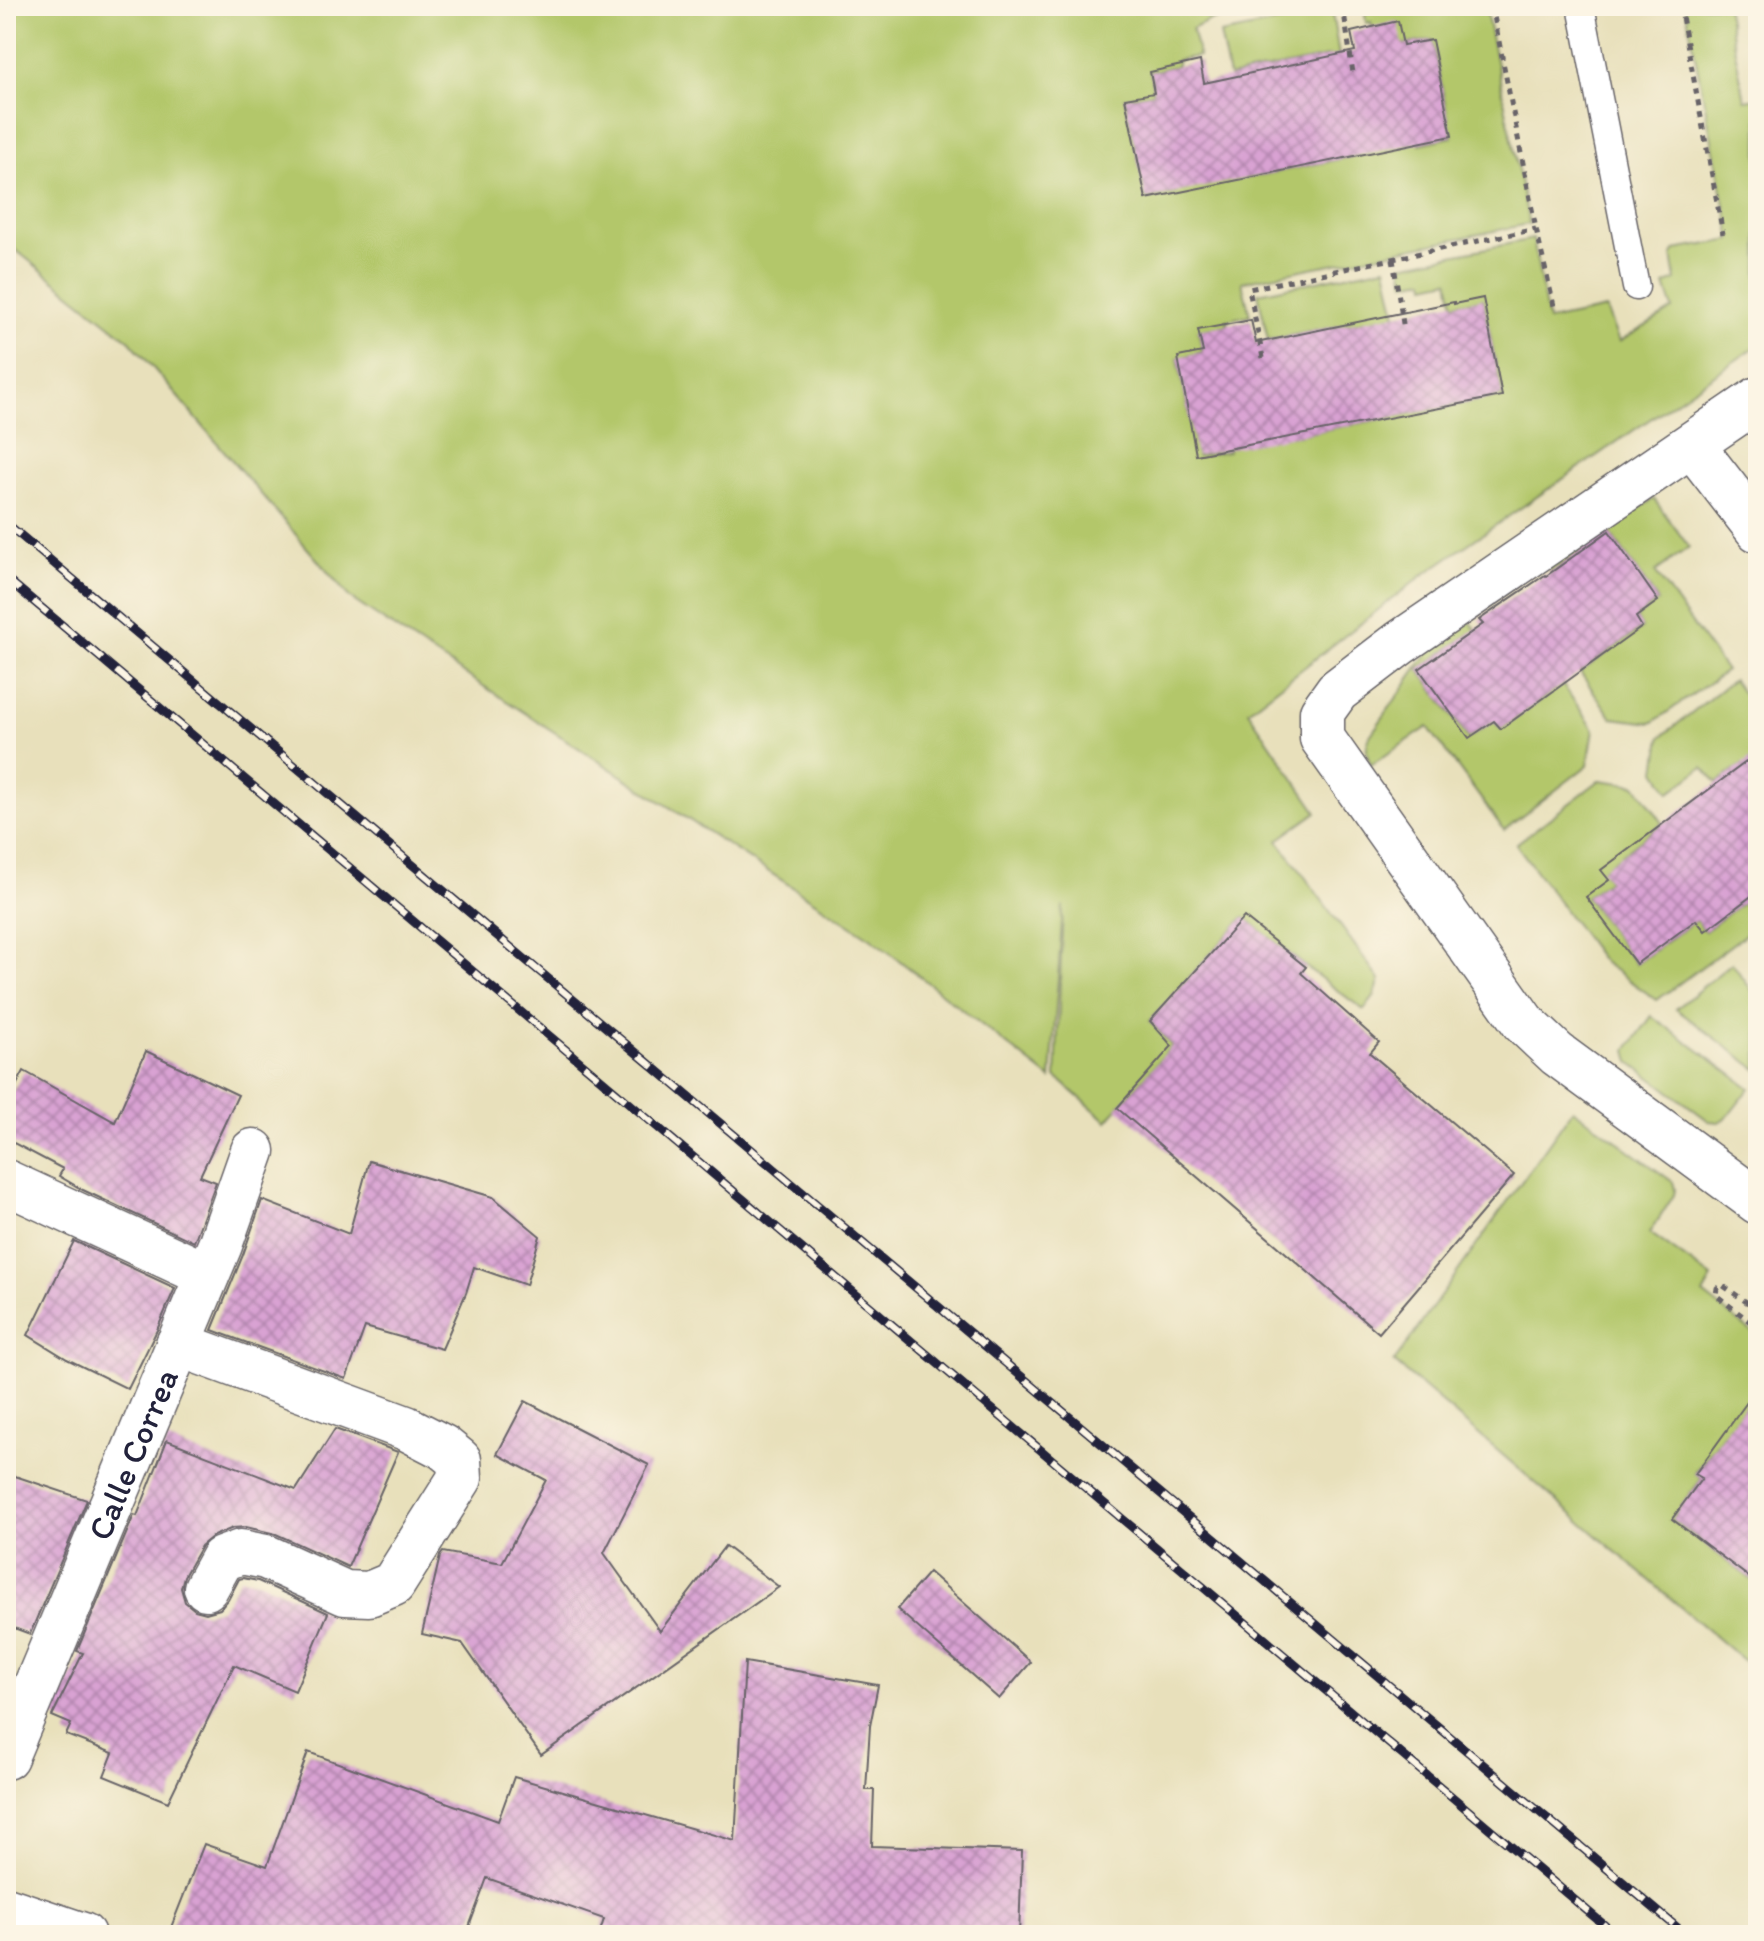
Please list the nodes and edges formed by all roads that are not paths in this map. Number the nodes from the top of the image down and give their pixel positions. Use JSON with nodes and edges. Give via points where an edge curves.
{"nodes":[{"id":1,"x":1581,"y":6,"type":"edge"},
{"id":2,"x":1636,"y":287,"type":"dead end"},
{"id":3,"x":1758,"y":399,"type":"edge"},
{"id":4,"x":1692,"y":445,"type":"junction"},
{"id":5,"x":1758,"y":530,"type":"edge"},
{"id":6,"x":253,"y":1151,"type":"dead end"},
{"id":7,"x":6,"y":1182,"type":"edge"},
{"id":8,"x":1758,"y":1202,"type":"edge"},
{"id":9,"x":207,"y":1275,"type":"junction"},
{"id":10,"x":178,"y":1344,"type":"junction"},
{"id":11,"x":206,"y":1588,"type":"dead end"},
{"id":12,"x":6,"y":1757,"type":"edge"},
{"id":13,"x":6,"y":1909,"type":"edge"},
{"id":14,"x":83,"y":1935,"type":"edge"}],
"edges":[{"from":1,"to":2,"type":"lane"},
{"from":3,"to":4,"type":"street"},
{"from":4,"to":5,"type":"street"},
{"from":4,"to":8,"type":"street","via":[[1337,691],[1322,712],[1322,738],[1523,1022],[1557,1054]]},
{"from":6,"to":9,"type":"street","name":"Calle Correa"},
{"from":7,"to":9,"type":"street"},
{"from":9,"to":10,"type":"street","name":"Calle Correa"},
{"from":10,"to":11,"type":"street","via":[[406,1428],[459,1460],[460,1478],[393,1584],[369,1594],[345,1593],[266,1557],[241,1552],[222,1559]]},
{"from":10,"to":12,"type":"street","name":"Calle Correa"},
{"from":13,"to":14,"type":"street"}]}
